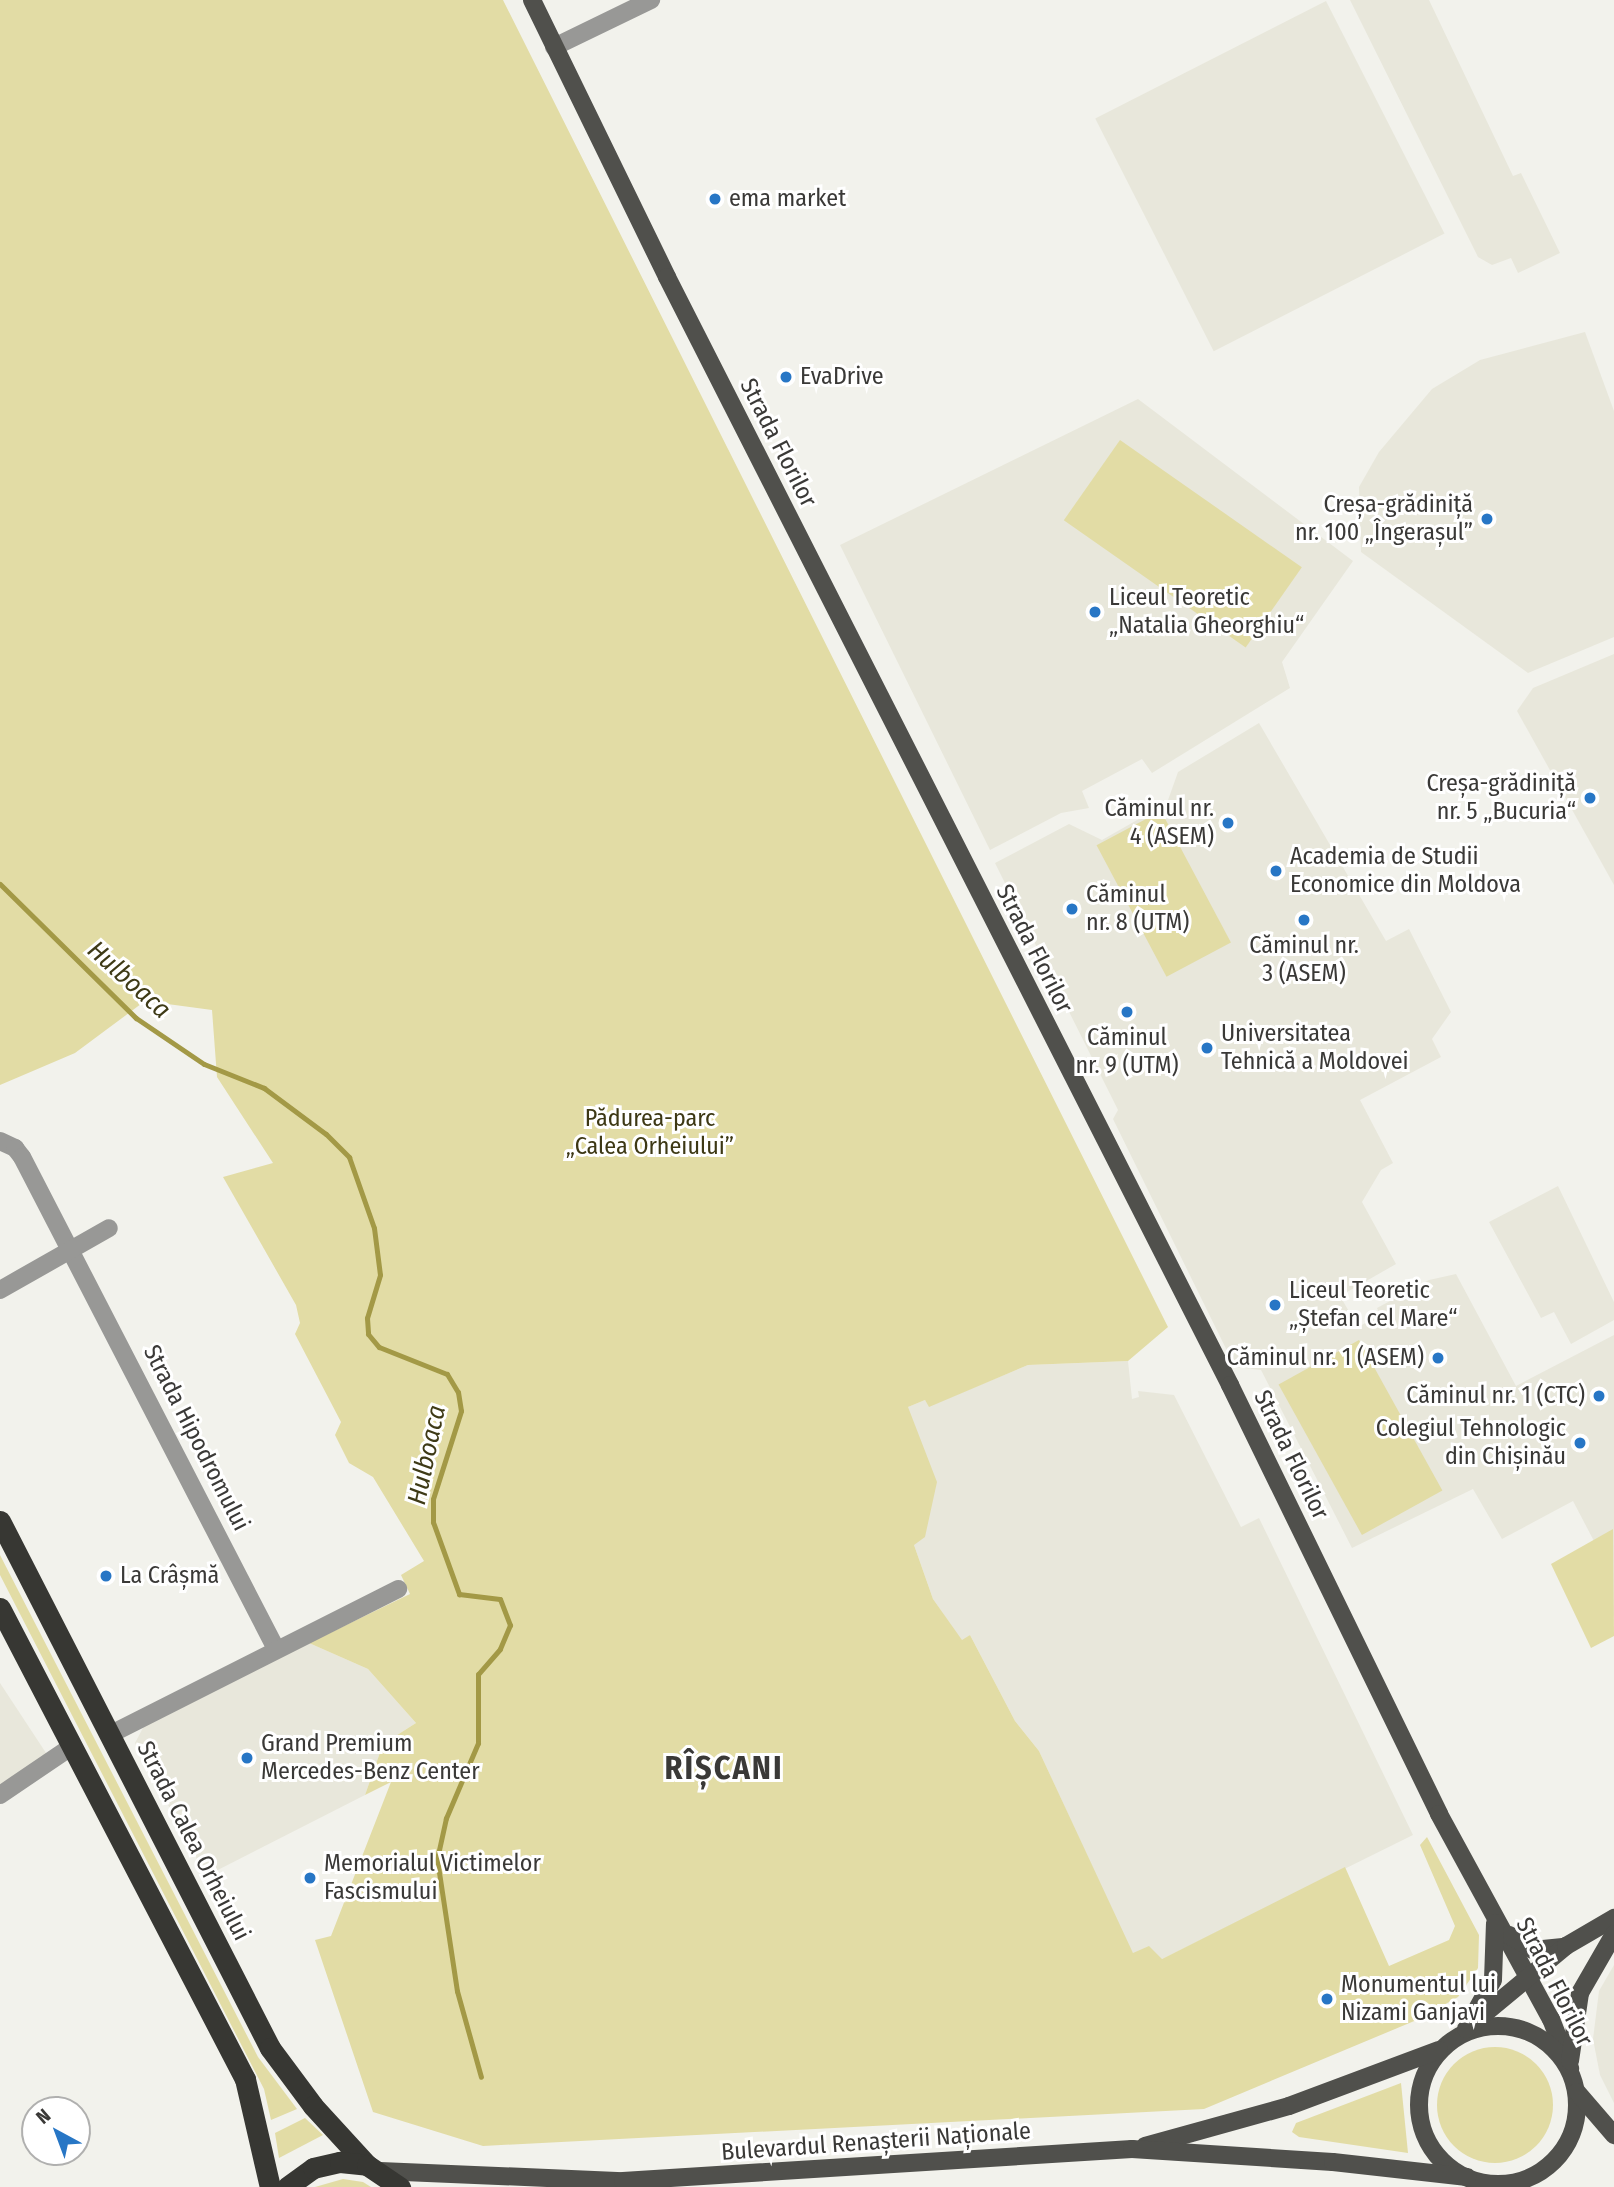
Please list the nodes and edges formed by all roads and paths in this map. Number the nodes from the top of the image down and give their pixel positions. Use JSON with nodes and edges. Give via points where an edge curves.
{"nodes":[{"id":1,"x":532,"y":0,"type":"edge"},
{"id":2,"x":651,"y":0,"type":"edge"},
{"id":3,"x":554,"y":47,"type":"junction"},
{"id":4,"x":0,"y":1141,"type":"edge"},
{"id":5,"x":109,"y":1228,"type":"dead end"},
{"id":6,"x":72,"y":1249,"type":"junction"},
{"id":7,"x":0,"y":1290,"type":"edge"},
{"id":8,"x":0,"y":1521,"type":"edge"},
{"id":9,"x":398,"y":1589,"type":"dead end"},
{"id":10,"x":0,"y":1608,"type":"edge"},
{"id":11,"x":276,"y":1649,"type":"junction"},
{"id":12,"x":109,"y":1735,"type":"junction"},
{"id":13,"x":71,"y":1747,"type":"junction"},
{"id":14,"x":0,"y":1795,"type":"edge"},
{"id":15,"x":1614,"y":1918,"type":"edge"},
{"id":16,"x":1494,"y":1919,"type":"junction"},
{"id":17,"x":1614,"y":1934,"type":"edge"},
{"id":18,"x":1566,"y":1946,"type":"junction"},
{"id":19,"x":1529,"y":1977,"type":"junction"},
{"id":20,"x":1461,"y":2033,"type":"junction"},
{"id":21,"x":1439,"y":2050,"type":"junction"},
{"id":22,"x":1570,"y":2068,"type":"junction"},
{"id":23,"x":1577,"y":2092,"type":"junction"},
{"id":24,"x":1614,"y":2135,"type":"edge"},
{"id":25,"x":1132,"y":2149,"type":"junction"},
{"id":26,"x":374,"y":2168,"type":"junction"},
{"id":27,"x":1467,"y":2177,"type":"junction"},
{"id":28,"x":623,"y":2181,"type":"junction"},
{"id":29,"x":1492,"y":2185,"type":"edge"},
{"id":30,"x":270,"y":2187,"type":"edge"},
{"id":31,"x":287,"y":2187,"type":"edge"},
{"id":32,"x":400,"y":2187,"type":"edge"},
{"id":33,"x":601,"y":2187,"type":"edge"}],
"edges":[{"from":1,"to":3,"type":"main road","name":"Strada Florilor"},
{"from":2,"to":3,"type":"street"},
{"from":3,"to":16,"type":"main road","name":"Strada Florilor"},
{"from":4,"to":6,"type":"street","name":"Strada Hipodromului","via":[[15,1147],[22,1157]]},
{"from":5,"to":6,"type":"street"},
{"from":6,"to":7,"type":"street"},
{"from":6,"to":11,"type":"street","name":"Strada Hipodromului"},
{"from":8,"to":12,"type":"highway","name":"Strada Calea Orheiului"},
{"from":9,"to":11,"type":"street"},
{"from":10,"to":13,"type":"highway"},
{"from":11,"to":12,"type":"street"},
{"from":12,"to":26,"type":"highway","name":"Strada Calea Orheiului","via":[[270,2048],[313,2106]]},
{"from":13,"to":14,"type":"street"},
{"from":13,"to":30,"type":"highway","via":[[245,2078]]},
{"from":15,"to":18,"type":"main road"},
{"from":16,"to":18,"type":"main road","name":"Strada Florilor","via":[[1523,1946],[1542,1951]]},
{"from":16,"to":19,"type":"main road","name":"Strada Florilor"},
{"from":16,"to":20,"type":"main road","name":"Strada Florilor","via":[[1493,1980]]},
{"from":17,"to":22,"type":"main road","via":[[1580,1993],[1571,2034]]},
{"from":18,"to":19,"type":"main road"},
{"from":19,"to":20,"type":"main road"},
{"from":19,"to":22,"type":"main road","name":"Strada Florilor"},
{"from":20,"to":21,"type":"main road"},
{"from":20,"to":22,"type":"main road","via":[[1508,2026],[1542,2042]]},
{"from":21,"to":25,"type":"main road","name":"Bulevardul Renașterii Naționale","via":[[1289,2106]]},
{"from":21,"to":27,"type":"main road","via":[[1422,2084],[1420,2121],[1430,2145]]},
{"from":22,"to":23,"type":"main road"},
{"from":23,"to":24,"type":"main road"},
{"from":23,"to":29,"type":"main road","via":[[1576,2121],[1565,2147],[1519,2180]]},
{"from":25,"to":27,"type":"main road","name":"Bulevardul Renașterii Naționale","via":[[1333,2162]]},
{"from":25,"to":28,"type":"main road","name":"Bulevardul Renașterii Naționale"},
{"from":26,"to":28,"type":"main road","name":"Bulevardul Renașterii Naționale"},
{"from":26,"to":31,"type":"highway","via":[[340,2162],[313,2168]]},
{"from":26,"to":32,"type":"highway","name":"Strada Calea Orheiului"},
{"from":27,"to":29,"type":"main road"},
{"from":28,"to":33,"type":"main road","name":"Bulevardul Renașterii Naționale"}]}
